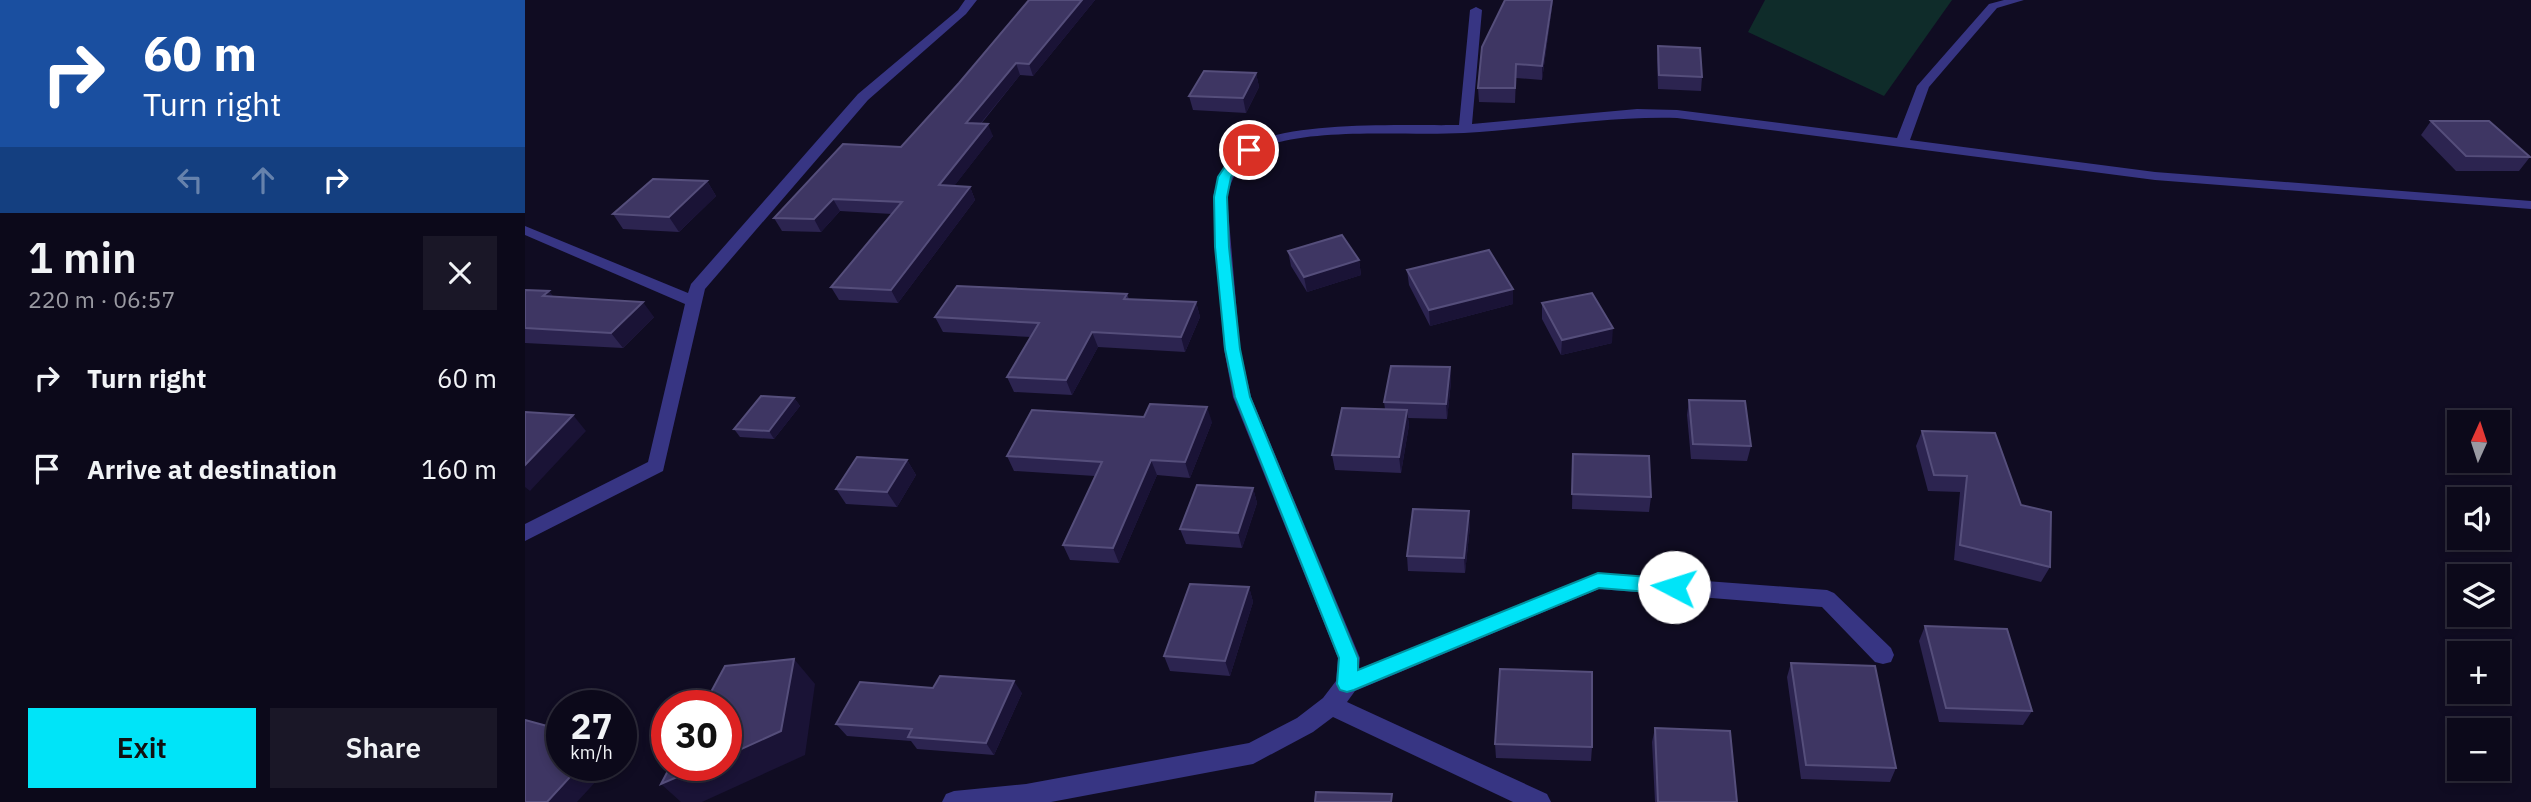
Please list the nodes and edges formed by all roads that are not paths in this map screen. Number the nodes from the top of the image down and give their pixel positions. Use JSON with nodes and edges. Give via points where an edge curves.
{"nodes":[{"id":1,"x":971,"y":0,"type":"edge"},
{"id":2,"x":2018,"y":0,"type":"edge"},
{"id":3,"x":1476,"y":10,"type":"dead end"},
{"id":4,"x":1465,"y":129,"type":"junction"},
{"id":5,"x":1901,"y":145,"type":"junction"},
{"id":6,"x":2531,"y":205,"type":"edge"},
{"id":7,"x":525,"y":230,"type":"edge"},
{"id":8,"x":694,"y":302,"type":"junction"},
{"id":9,"x":525,"y":533,"type":"edge"},
{"id":10,"x":1883,"y":655,"type":"dead end"},
{"id":11,"x":1347,"y":684,"type":"junction"},
{"id":12,"x":1331,"y":705,"type":"junction"},
{"id":13,"x":1027,"y":798,"type":"edge"},
{"id":14,"x":954,"y":802,"type":"edge"},
{"id":15,"x":1539,"y":802,"type":"edge"}],
"edges":[{"from":1,"to":8,"type":"street","via":[[863,97],[697,288]]},
{"from":2,"to":5,"type":"street","via":[[1993,6],[1923,86]]},
{"from":3,"to":4,"type":"street"},
{"from":4,"to":5,"type":"street","via":[[1624,114],[1678,114]]},
{"from":4,"to":11,"type":"street","via":[[1309,133],[1269,141],[1233,164],[1220,197],[1232,349],[1243,397],[1349,658]]},
{"from":5,"to":6,"type":"street","via":[[2155,176]]},
{"from":7,"to":8,"type":"street"},
{"from":8,"to":9,"type":"street","via":[[656,466]]},
{"from":10,"to":11,"type":"street","via":[[1826,599],[1598,581]]},
{"from":11,"to":12,"type":"street"},
{"from":12,"to":13,"type":"street","via":[[1253,753]]},
{"from":12,"to":15,"type":"street"},
{"from":13,"to":14,"type":"street"}]}
